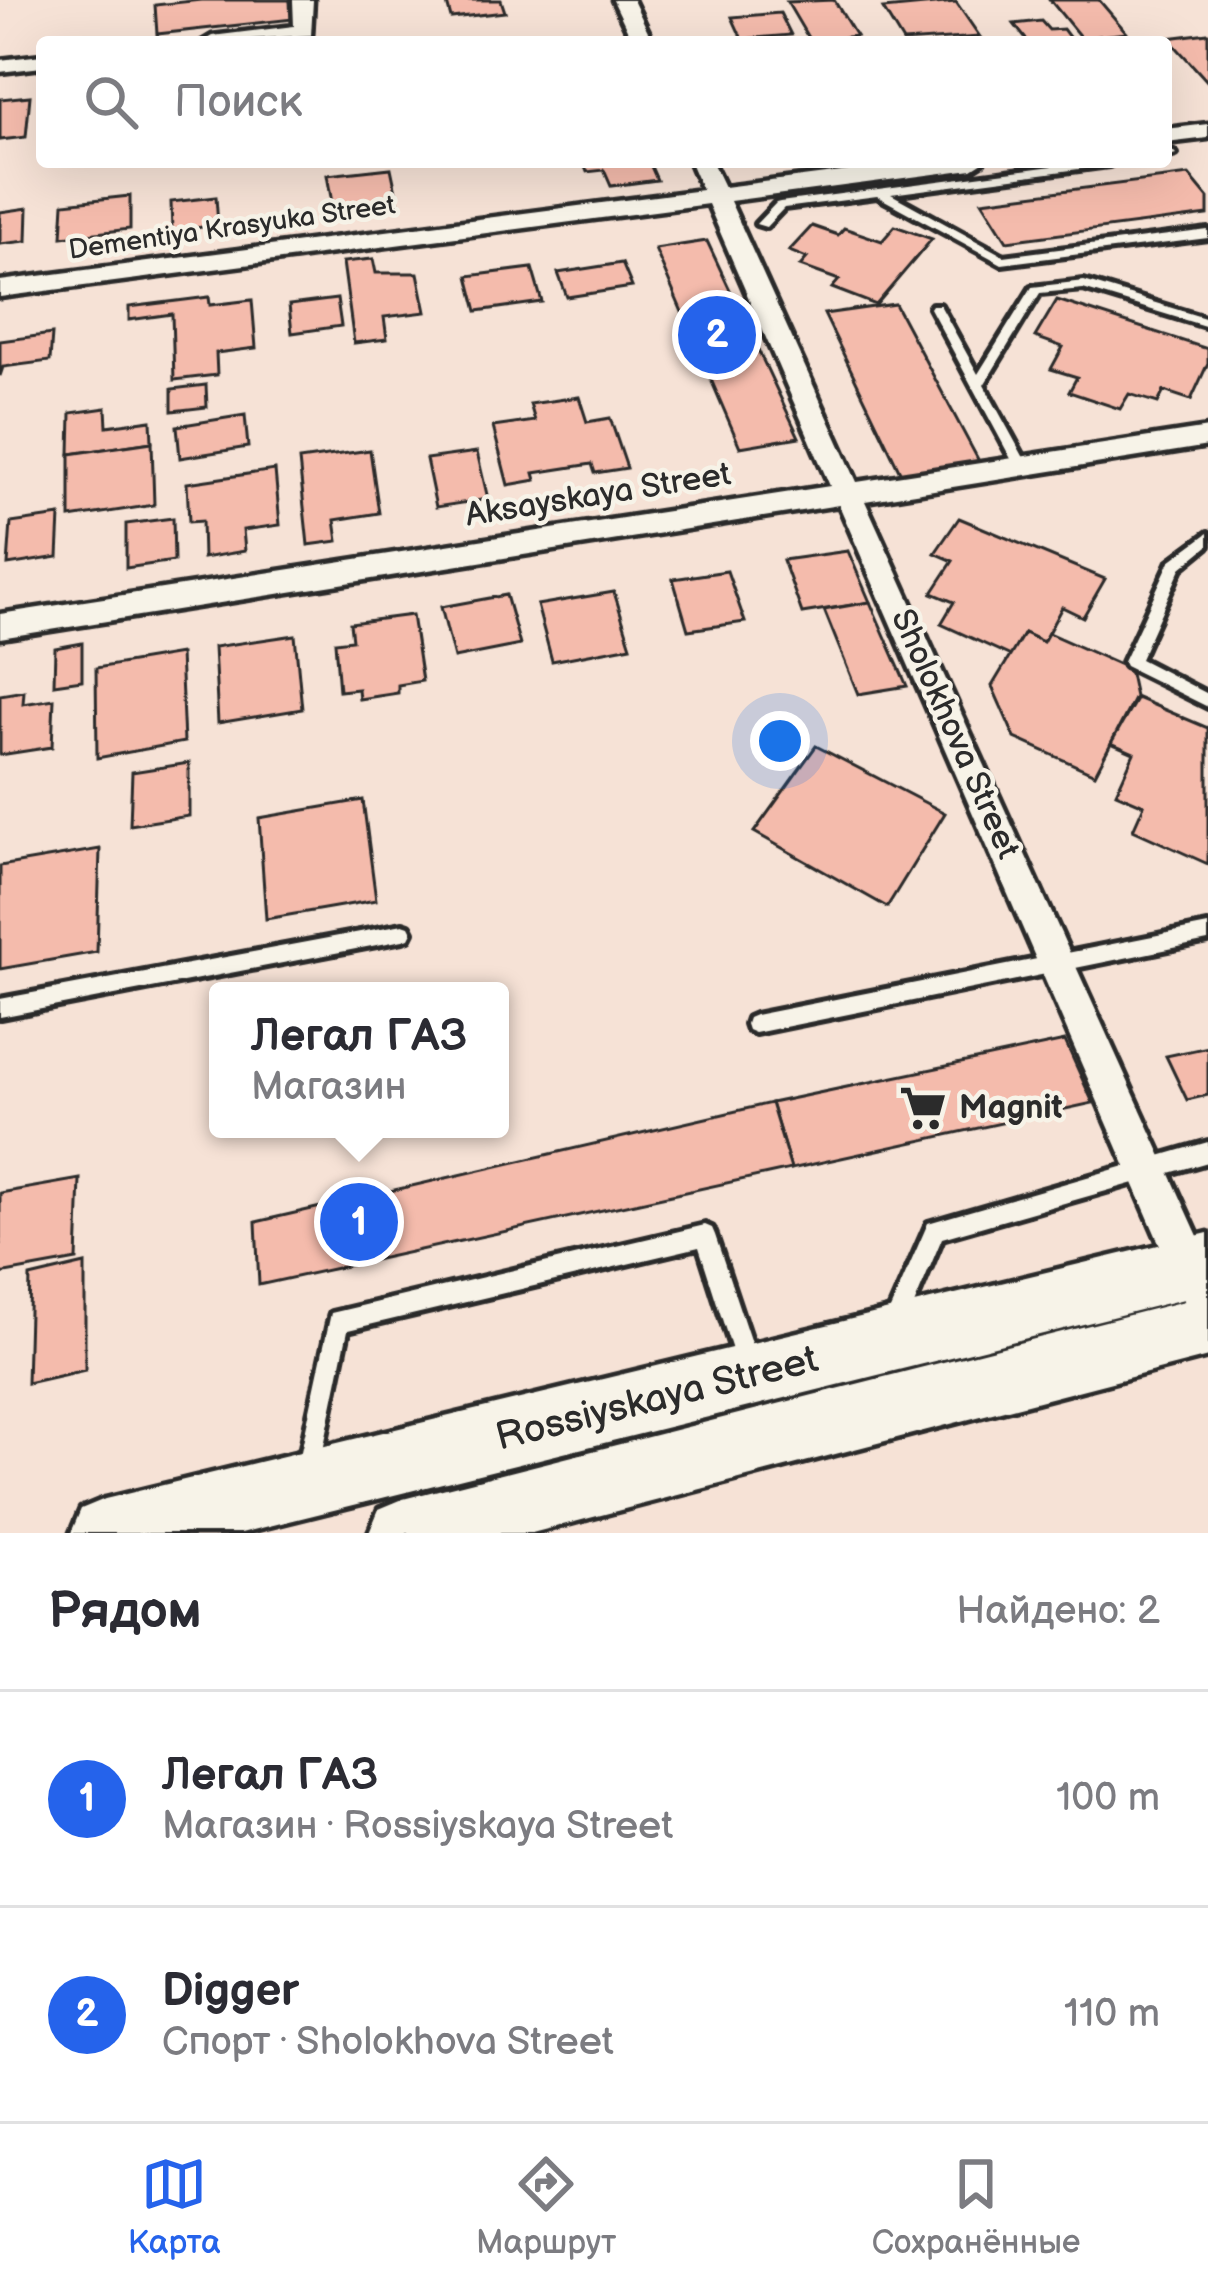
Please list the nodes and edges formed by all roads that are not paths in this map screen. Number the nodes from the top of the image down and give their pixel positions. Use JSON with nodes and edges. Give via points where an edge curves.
{"nodes":[{"id":1,"x":303,"y":0,"type":"edge"},
{"id":2,"x":623,"y":0,"type":"edge"},
{"id":3,"x":267,"y":36,"type":"edge"},
{"id":4,"x":640,"y":36,"type":"edge"},
{"id":5,"x":36,"y":63,"type":"edge"},
{"id":6,"x":0,"y":66,"type":"edge"},
{"id":7,"x":1208,"y":131,"type":"edge"},
{"id":8,"x":1172,"y":146,"type":"edge"},
{"id":9,"x":704,"y":168,"type":"edge"},
{"id":10,"x":924,"y":168,"type":"edge"},
{"id":11,"x":1065,"y":168,"type":"edge"},
{"id":12,"x":880,"y":193,"type":"junction"},
{"id":13,"x":717,"y":194,"type":"junction"},
{"id":14,"x":763,"y":224,"type":"dead end"},
{"id":15,"x":1208,"y":234,"type":"edge"},
{"id":16,"x":0,"y":289,"type":"edge"},
{"id":17,"x":936,"y":308,"type":"dead end"},
{"id":18,"x":1208,"y":323,"type":"edge"},
{"id":19,"x":978,"y":385,"type":"junction"},
{"id":20,"x":1208,"y":437,"type":"edge"},
{"id":21,"x":1022,"y":467,"type":"junction"},
{"id":22,"x":848,"y":492,"type":"junction"},
{"id":23,"x":1208,"y":538,"type":"edge"},
{"id":24,"x":0,"y":626,"type":"edge"},
{"id":25,"x":1208,"y":701,"type":"edge"},
{"id":26,"x":403,"y":932,"type":"dead end"},
{"id":27,"x":1208,"y":933,"type":"edge"},
{"id":28,"x":1058,"y":965,"type":"junction"},
{"id":29,"x":0,"y":1008,"type":"edge"},
{"id":30,"x":755,"y":1024,"type":"dead end"},
{"id":31,"x":1208,"y":1152,"type":"edge"},
{"id":32,"x":1148,"y":1169,"type":"junction"},
{"id":33,"x":1204,"y":1291,"type":"edge"},
{"id":34,"x":887,"y":1344,"type":"junction"},
{"id":35,"x":751,"y":1377,"type":"junction"},
{"id":36,"x":305,"y":1484,"type":"junction"},
{"id":37,"x":105,"y":1533,"type":"edge"},
{"id":38,"x":403,"y":1533,"type":"edge"}],
"edges":[{"from":1,"to":3,"type":"street","via":[[304,32]]},
{"from":2,"to":4,"type":"street"},
{"from":5,"to":6,"type":"street"},
{"from":7,"to":8,"type":"street"},
{"from":9,"to":13,"type":"street","name":"Sholokhova Street"},
{"from":10,"to":13,"type":"street","name":"Dementiya Krasyuka Street"},
{"from":11,"to":12,"type":"lane"},
{"from":12,"to":14,"type":"lane","via":[[780,205]]},
{"from":12,"to":15,"type":"lane","via":[[1001,260]]},
{"from":13,"to":16,"type":"street","name":"Dementiya Krasyuka Street"},
{"from":13,"to":22,"type":"street","name":"Sholokhova Street"},
{"from":17,"to":19,"type":"lane"},
{"from":18,"to":19,"type":"lane","via":[[1084,285],[1036,290]]},
{"from":19,"to":21,"type":"lane"},
{"from":20,"to":21,"type":"street","name":"Aksayskaya Street"},
{"from":21,"to":22,"type":"street","name":"Aksayskaya Street"},
{"from":22,"to":24,"type":"street","name":"Aksayskaya Street"},
{"from":22,"to":28,"type":"street","name":"Sholokhova Street"},
{"from":23,"to":25,"type":"lane","via":[[1175,565],[1131,662]]},
{"from":26,"to":29,"type":"lane"},
{"from":27,"to":28,"type":"lane"},
{"from":28,"to":30,"type":"lane"},
{"from":28,"to":32,"type":"street","name":"Sholokhova Street"},
{"from":31,"to":32,"type":"lane"},
{"from":32,"to":33,"type":"street","name":"Sholokhova Street"},
{"from":32,"to":34,"type":"lane","via":[[935,1230]]},
{"from":33,"to":34,"type":"main road","name":"Rossiyskaya Street"},
{"from":33,"to":38,"type":"main road","name":"Rossiyskaya Street"},
{"from":34,"to":35,"type":"main road","name":"Rossiyskaya Street"},
{"from":35,"to":36,"type":"main road","name":"Rossiyskaya Street"},
{"from":35,"to":36,"type":"lane","via":[[705,1235],[339,1321]]},
{"from":36,"to":37,"type":"main road","name":"Rossiyskaya Street"}]}
